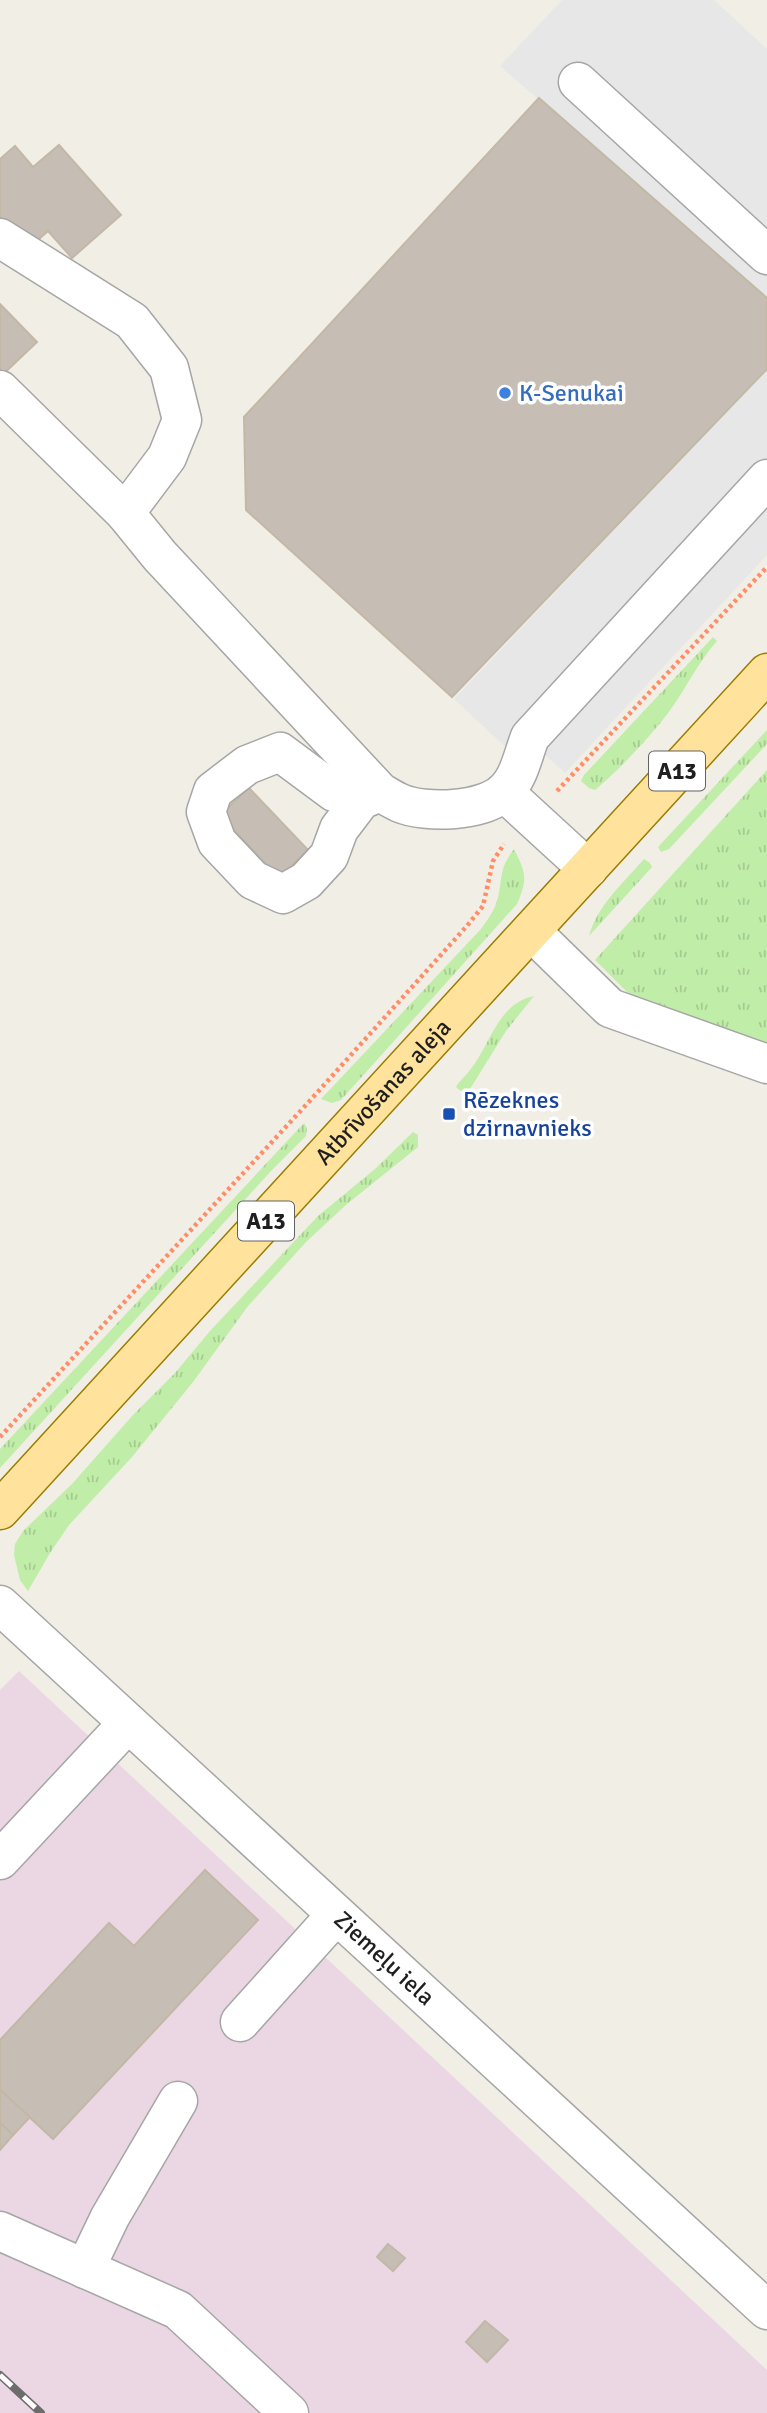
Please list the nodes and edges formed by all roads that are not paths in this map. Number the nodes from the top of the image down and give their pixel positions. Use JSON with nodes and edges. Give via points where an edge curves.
{"nodes":[{"id":1,"x":578,"y":82,"type":"dead end"},
{"id":2,"x":0,"y":238,"type":"edge"},
{"id":3,"x":767,"y":255,"type":"edge"},
{"id":4,"x":0,"y":390,"type":"edge"},
{"id":5,"x":767,"y":479,"type":"edge"},
{"id":6,"x":125,"y":513,"type":"junction"},
{"id":7,"x":767,"y":673,"type":"edge"},
{"id":8,"x":504,"y":792,"type":"junction"},
{"id":9,"x":588,"y":869,"type":"junction"},
{"id":10,"x":531,"y":931,"type":"junction"},
{"id":11,"x":767,"y":1064,"type":"edge"},
{"id":12,"x":0,"y":1510,"type":"edge"},
{"id":13,"x":0,"y":1605,"type":"edge"},
{"id":14,"x":128,"y":1723,"type":"junction"},
{"id":15,"x":0,"y":1860,"type":"edge"},
{"id":16,"x":336,"y":1915,"type":"junction"},
{"id":17,"x":240,"y":2022,"type":"dead end"},
{"id":18,"x":178,"y":2101,"type":"dead end"},
{"id":19,"x":0,"y":2231,"type":"edge"},
{"id":20,"x":85,"y":2269,"type":"junction"},
{"id":21,"x":767,"y":2310,"type":"edge"},
{"id":22,"x":289,"y":2413,"type":"edge"}],
"edges":[{"from":1,"to":3,"type":"street"},
{"from":2,"to":6,"type":"street","via":[[132,321],[169,368],[182,420],[167,457]]},
{"from":4,"to":6,"type":"street"},
{"from":5,"to":8,"type":"street","via":[[530,737],[517,773]]},
{"from":6,"to":8,"type":"street","via":[[380,792],[401,804],[422,808],[473,808]]},
{"from":7,"to":9,"type":"main road","name":"Atbrīvošanas aleja","number":"A13"},
{"from":8,"to":9,"type":"street"},
{"from":9,"to":10,"type":"main road","name":"Atbrīvošanas aleja","number":"A13"},
{"from":10,"to":11,"type":"street","via":[[610,1008]]},
{"from":10,"to":12,"type":"main road","name":"Atbrīvošanas aleja","number":"A13"},
{"from":13,"to":14,"type":"street","name":"Ziemeļu iela"},
{"from":14,"to":15,"type":"street"},
{"from":14,"to":16,"type":"street","name":"Ziemeļu iela"},
{"from":16,"to":17,"type":"street"},
{"from":16,"to":21,"type":"street","name":"Ziemeļu iela"},
{"from":18,"to":20,"type":"street"},
{"from":19,"to":20,"type":"street"},
{"from":20,"to":22,"type":"street","via":[[178,2310]]}]}
